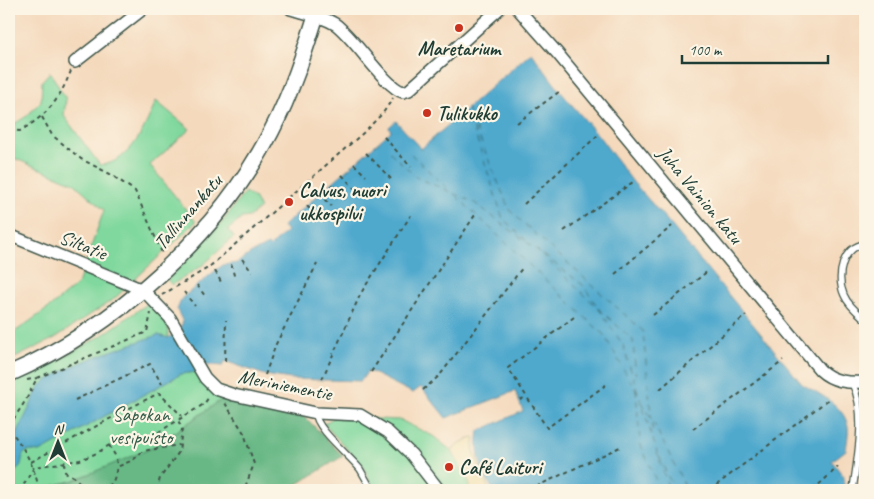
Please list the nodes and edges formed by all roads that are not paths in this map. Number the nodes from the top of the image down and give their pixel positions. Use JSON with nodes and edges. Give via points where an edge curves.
{"nodes":[{"id":1,"x":143,"y":9,"type":"edge"},
{"id":2,"x":291,"y":9,"type":"edge"},
{"id":3,"x":499,"y":9,"type":"edge"},
{"id":4,"x":518,"y":9,"type":"edge"},
{"id":5,"x":316,"y":12,"type":"edge"},
{"id":6,"x":75,"y":62,"type":"road end"},
{"id":7,"x":9,"y":235,"type":"edge"},
{"id":8,"x":865,"y":244,"type":"edge"},
{"id":9,"x":144,"y":290,"type":"junction"},
{"id":10,"x":865,"y":319,"type":"edge"},
{"id":11,"x":9,"y":374,"type":"edge"},
{"id":12,"x":865,"y":382,"type":"edge"},
{"id":13,"x":852,"y":383,"type":"junction"},
{"id":14,"x":316,"y":413,"type":"junction"},
{"id":15,"x":372,"y":490,"type":"edge"},
{"id":16,"x":439,"y":490,"type":"edge"},
{"id":17,"x":853,"y":490,"type":"edge"}],
"edges":[{"from":1,"to":6,"type":"street"},
{"from":2,"to":5,"type":"street"},
{"from":3,"to":5,"type":"street","via":[[403,92],[354,42]]},
{"from":4,"to":13,"type":"street","name":"Juha Vainion katu","via":[[820,370],[828,377]]},
{"from":5,"to":9,"type":"street","name":"Tallinnankatu","via":[[288,94],[256,159],[220,210]]},
{"from":7,"to":9,"type":"street","name":"Siltatie"},
{"from":8,"to":10,"type":"lane","via":[[853,248],[848,254],[840,280],[844,297]]},
{"from":9,"to":11,"type":"street","name":"Tallinnankatu","via":[[80,337]]},
{"from":9,"to":14,"type":"street","name":"Meriniementie","via":[[170,318],[205,378],[216,389]]},
{"from":12,"to":13,"type":"street","name":"Juha Vainion katu"},
{"from":13,"to":17,"type":"lane","via":[[857,393],[860,419]]},
{"from":14,"to":15,"type":"lane","via":[[321,427],[360,470]]},
{"from":14,"to":16,"type":"street","name":"Meriniementie","via":[[360,415],[388,432],[411,454]]}]}
